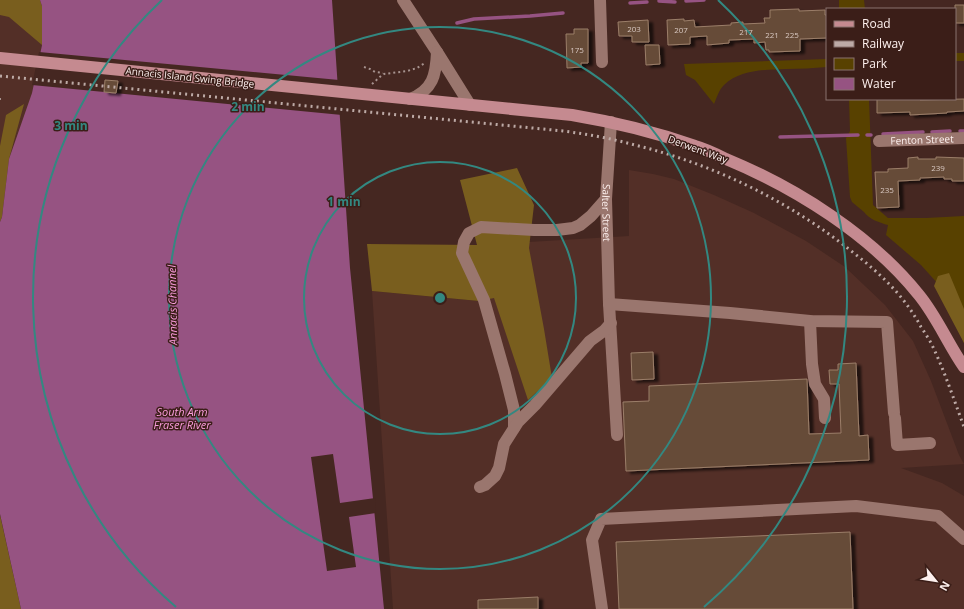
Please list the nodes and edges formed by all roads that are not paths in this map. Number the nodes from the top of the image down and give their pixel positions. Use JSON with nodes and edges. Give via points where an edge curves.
{"nodes":[{"id":1,"x":404,"y":0,"type":"edge"},
{"id":2,"x":600,"y":0,"type":"edge"},
{"id":3,"x":437,"y":52,"type":"junction"},
{"id":4,"x":0,"y":58,"type":"edge"},
{"id":5,"x":602,"y":62,"type":"dead end"},
{"id":6,"x":364,"y":94,"type":"joint"},
{"id":7,"x":410,"y":99,"type":"junction"},
{"id":8,"x":470,"y":104,"type":"junction"},
{"id":9,"x":611,"y":122,"type":"junction"},
{"id":10,"x":964,"y":138,"type":"edge"},
{"id":11,"x":879,"y":141,"type":"dead end"},
{"id":12,"x":606,"y":199,"type":"junction"},
{"id":13,"x":609,"y":304,"type":"junction"},
{"id":14,"x":810,"y":321,"type":"junction"},
{"id":15,"x":611,"y":323,"type":"junction"},
{"id":16,"x":956,"y":356,"type":"junction"},
{"id":17,"x":964,"y":367,"type":"edge"},
{"id":18,"x":964,"y":375,"type":"edge"},
{"id":19,"x":825,"y":418,"type":"dead end"},
{"id":20,"x":514,"y":428,"type":"junction"},
{"id":21,"x":617,"y":435,"type":"dead end"},
{"id":22,"x":930,"y":443,"type":"dead end"},
{"id":23,"x":480,"y":487,"type":"dead end"},
{"id":24,"x":964,"y":538,"type":"edge"},
{"id":25,"x":602,"y":609,"type":"edge"}],
"edges":[{"from":1,"to":3,"type":"street"},
{"from":2,"to":5,"type":"street"},
{"from":3,"to":7,"type":"street","via":[[436,70],[431,82],[425,91]]},
{"from":3,"to":8,"type":"street"},
{"from":4,"to":6,"type":"main road","name":"Annacis Island Swing Bridge"},
{"from":6,"to":7,"type":"main road","name":"Derwent Way"},
{"from":7,"to":8,"type":"main road","name":"Derwent Way"},
{"from":8,"to":9,"type":"main road","name":"Derwent Way","via":[[572,115]]},
{"from":9,"to":12,"type":"street","name":"Salter Street"},
{"from":9,"to":16,"type":"main road","name":"Derwent Way","via":[[696,146],[747,168],[805,199],[838,221],[869,244],[915,290],[940,326]]},
{"from":10,"to":11,"type":"street","name":"Fenton Street"},
{"from":12,"to":13,"type":"street","name":"Salter Street"},
{"from":12,"to":20,"type":"street","via":[[591,216],[573,228],[534,230],[481,227],[469,233],[464,242],[462,253],[484,300],[505,374],[514,410]]},
{"from":13,"to":14,"type":"street"},
{"from":13,"to":15,"type":"street","name":"Salter Street"},
{"from":14,"to":19,"type":"street","via":[[815,384],[824,399]]},
{"from":14,"to":22,"type":"street","via":[[887,322],[896,445]]},
{"from":15,"to":20,"type":"street","via":[[590,341]]},
{"from":15,"to":21,"type":"street","name":"Salter Street"},
{"from":16,"to":17,"type":"main road","name":"Derwent Way"},
{"from":16,"to":18,"type":"main road","name":"Derwent Way"},
{"from":20,"to":23,"type":"street","via":[[504,444],[495,476]]},
{"from":24,"to":25,"type":"street","via":[[938,516],[856,506],[601,519],[592,540]]}]}
